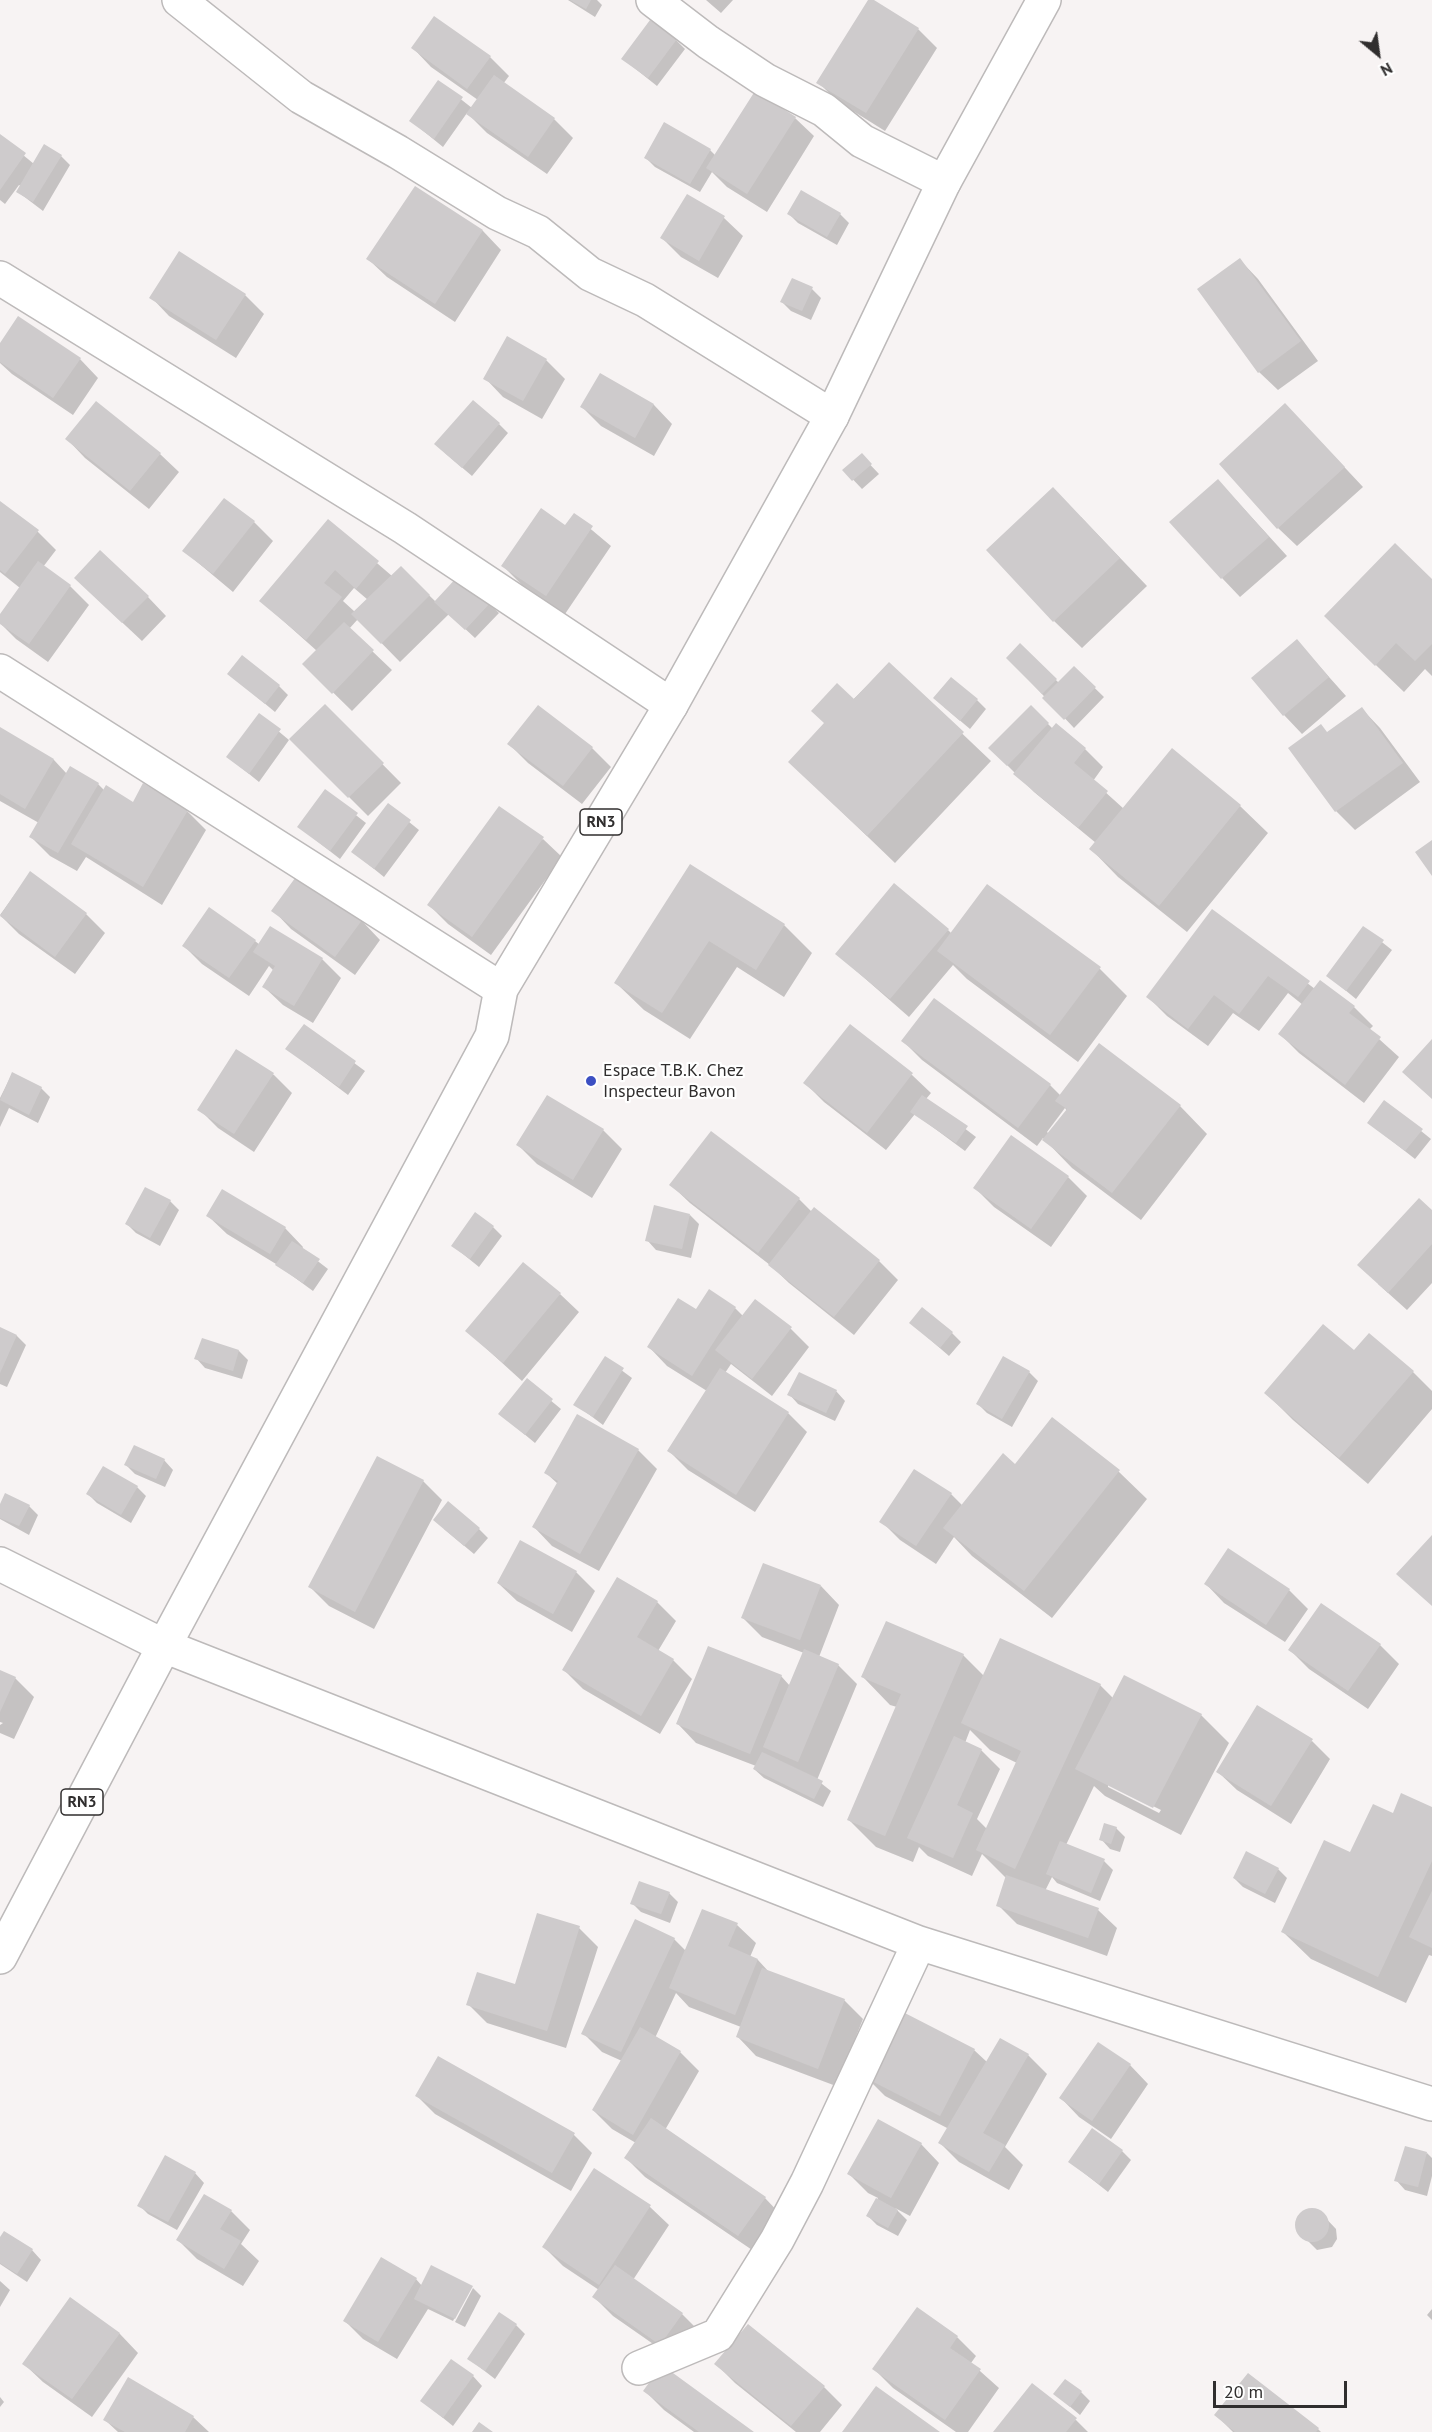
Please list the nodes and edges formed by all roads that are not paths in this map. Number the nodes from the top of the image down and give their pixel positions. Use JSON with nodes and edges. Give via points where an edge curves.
{"nodes":[{"id":1,"x":179,"y":0,"type":"edge"},
{"id":2,"x":653,"y":0,"type":"edge"},
{"id":3,"x":1044,"y":0,"type":"edge"},
{"id":4,"x":944,"y":182,"type":"junction"},
{"id":5,"x":0,"y":278,"type":"edge"},
{"id":6,"x":832,"y":416,"type":"junction"},
{"id":7,"x":0,"y":671,"type":"edge"},
{"id":8,"x":671,"y":705,"type":"junction"},
{"id":9,"x":501,"y":989,"type":"junction"},
{"id":10,"x":0,"y":1564,"type":"edge"},
{"id":11,"x":164,"y":1646,"type":"junction"},
{"id":12,"x":919,"y":1943,"type":"junction"},
{"id":13,"x":0,"y":1958,"type":"edge"},
{"id":14,"x":1432,"y":2104,"type":"edge"},
{"id":15,"x":639,"y":2368,"type":"dead end"}],
"edges":[{"from":1,"to":6,"type":"main road","via":[[300,97],[497,213],[538,232],[590,274],[645,300]]},
{"from":2,"to":4,"type":"main road","via":[[765,80],[824,110],[862,141]]},
{"from":3,"to":4,"type":"main road","number":"RN3"},
{"from":4,"to":6,"type":"main road","number":"RN3"},
{"from":5,"to":8,"type":"main road","via":[[405,528]]},
{"from":6,"to":8,"type":"main road","number":"RN3"},
{"from":7,"to":9,"type":"main road"},
{"from":8,"to":9,"type":"main road","number":"RN3"},
{"from":9,"to":11,"type":"main road","number":"RN3","via":[[492,1036]]},
{"from":10,"to":11,"type":"main road"},
{"from":11,"to":12,"type":"main road"},
{"from":11,"to":13,"type":"main road","number":"RN3"},
{"from":12,"to":14,"type":"main road"},
{"from":12,"to":15,"type":"main road","via":[[807,2183],[718,2335]]}]}
